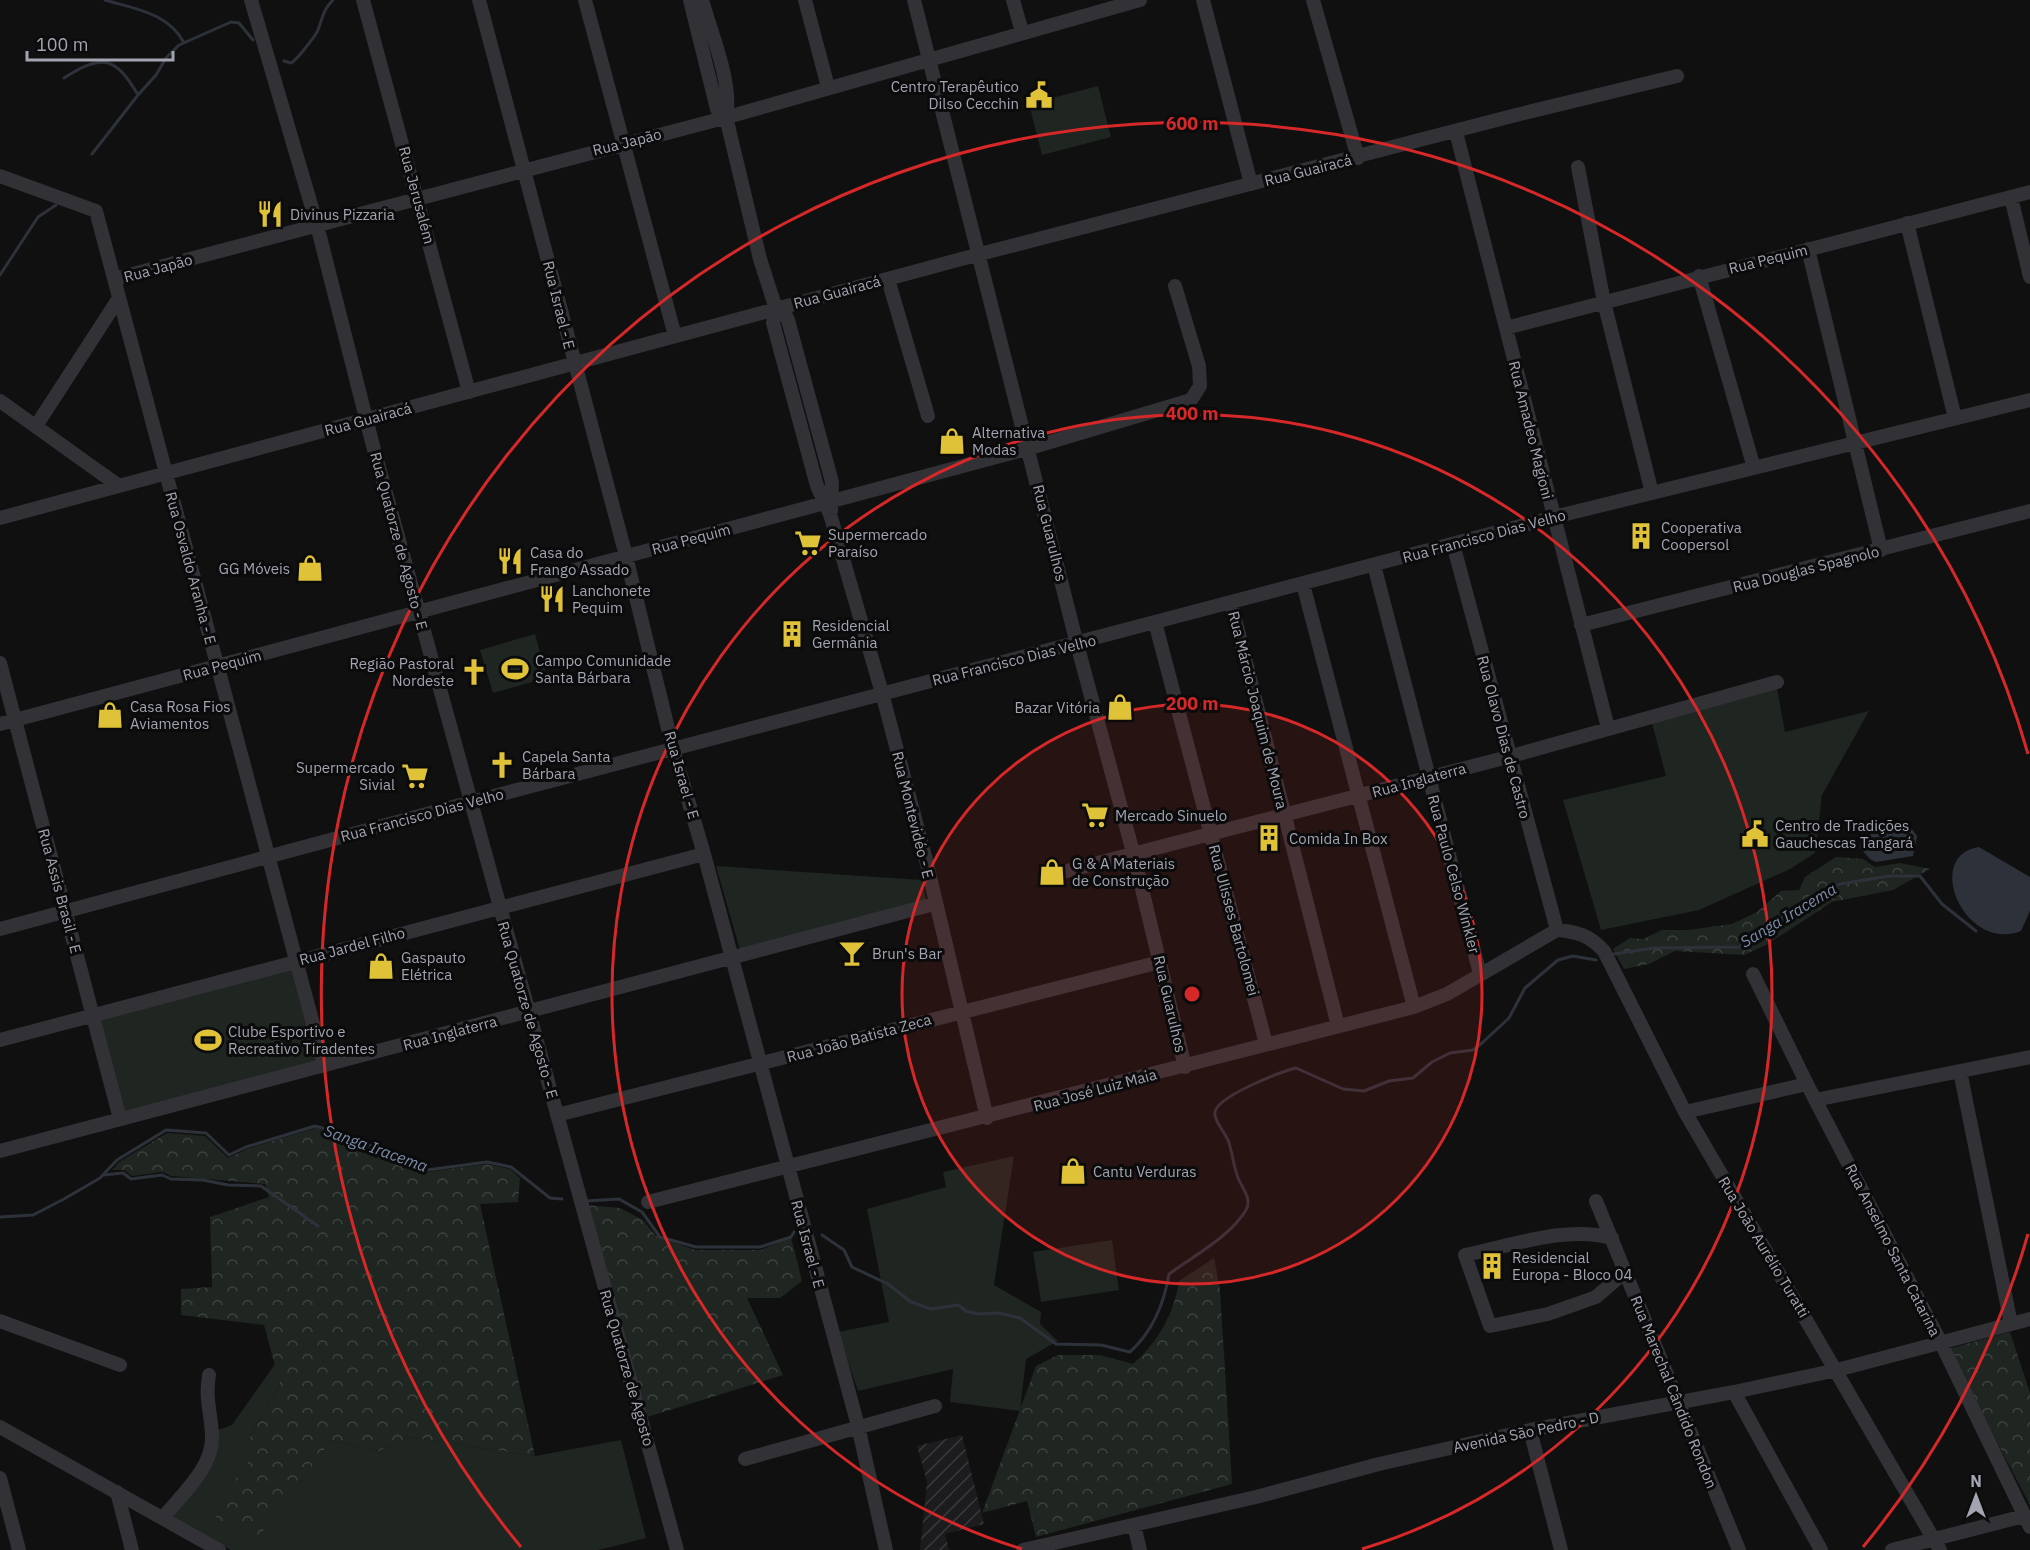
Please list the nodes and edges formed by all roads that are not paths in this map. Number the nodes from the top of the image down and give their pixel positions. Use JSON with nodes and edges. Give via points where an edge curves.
{"nodes":[{"id":1,"x":251,"y":0,"type":"edge"},
{"id":2,"x":363,"y":0,"type":"edge"},
{"id":3,"x":479,"y":0,"type":"edge"},
{"id":4,"x":585,"y":0,"type":"edge"},
{"id":5,"x":690,"y":0,"type":"edge"},
{"id":6,"x":702,"y":0,"type":"edge"},
{"id":7,"x":805,"y":0,"type":"edge"},
{"id":8,"x":914,"y":0,"type":"edge"},
{"id":9,"x":1013,"y":0,"type":"edge"},
{"id":10,"x":1140,"y":0,"type":"edge"},
{"id":11,"x":1203,"y":0,"type":"edge"},
{"id":12,"x":1313,"y":0,"type":"edge"},
{"id":13,"x":1103,"y":5,"type":"edge"},
{"id":14,"x":1022,"y":32,"type":"junction"},
{"id":15,"x":930,"y":58,"type":"junction"},
{"id":16,"x":1677,"y":76,"type":"dead end"},
{"id":17,"x":828,"y":87,"type":"junction"},
{"id":18,"x":726,"y":117,"type":"junction"},
{"id":19,"x":1456,"y":132,"type":"junction"},
{"id":20,"x":624,"y":142,"type":"junction"},
{"id":21,"x":1358,"y":158,"type":"junction"},
{"id":22,"x":1578,"y":167,"type":"dead end"},
{"id":23,"x":525,"y":169,"type":"junction"},
{"id":24,"x":0,"y":176,"type":"edge"},
{"id":25,"x":1251,"y":184,"type":"junction"},
{"id":26,"x":2030,"y":192,"type":"edge"},
{"id":27,"x":2011,"y":197,"type":"junction"},
{"id":28,"x":419,"y":198,"type":"junction"},
{"id":29,"x":1907,"y":223,"type":"junction"},
{"id":30,"x":317,"y":225,"type":"junction"},
{"id":31,"x":1808,"y":249,"type":"junction"},
{"id":32,"x":980,"y":254,"type":"junction"},
{"id":33,"x":1700,"y":276,"type":"junction"},
{"id":34,"x":2030,"y":277,"type":"edge"},
{"id":35,"x":114,"y":279,"type":"junction"},
{"id":36,"x":888,"y":279,"type":"junction"},
{"id":37,"x":1175,"y":286,"type":"dead end"},
{"id":38,"x":119,"y":298,"type":"junction"},
{"id":39,"x":1604,"y":302,"type":"junction"},
{"id":40,"x":776,"y":309,"type":"junction"},
{"id":41,"x":1506,"y":328,"type":"junction"},
{"id":42,"x":675,"y":336,"type":"junction"},
{"id":43,"x":574,"y":363,"type":"junction"},
{"id":44,"x":469,"y":392,"type":"junction"},
{"id":45,"x":2030,"y":400,"type":"edge"},
{"id":46,"x":0,"y":401,"type":"edge"},
{"id":47,"x":928,"y":416,"type":"dead end"},
{"id":48,"x":1955,"y":418,"type":"junction"},
{"id":49,"x":366,"y":419,"type":"junction"},
{"id":50,"x":36,"y":426,"type":"junction"},
{"id":51,"x":1855,"y":443,"type":"junction"},
{"id":52,"x":1030,"y":448,"type":"junction"},
{"id":53,"x":1754,"y":468,"type":"junction"},
{"id":54,"x":166,"y":473,"type":"junction"},
{"id":55,"x":119,"y":486,"type":"junction"},
{"id":56,"x":1652,"y":493,"type":"junction"},
{"id":57,"x":829,"y":507,"type":"junction"},
{"id":58,"x":2030,"y":511,"type":"edge"},
{"id":59,"x":1554,"y":517,"type":"junction"},
{"id":60,"x":0,"y":518,"type":"edge"},
{"id":61,"x":1453,"y":544,"type":"junction"},
{"id":62,"x":1881,"y":550,"type":"junction"},
{"id":63,"x":626,"y":556,"type":"junction"},
{"id":64,"x":1374,"y":565,"type":"junction"},
{"id":65,"x":1303,"y":584,"type":"junction"},
{"id":66,"x":1231,"y":603,"type":"junction"},
{"id":67,"x":418,"y":612,"type":"junction"},
{"id":68,"x":1155,"y":622,"type":"junction"},
{"id":69,"x":1581,"y":625,"type":"junction"},
{"id":70,"x":1077,"y":644,"type":"junction"},
{"id":71,"x":0,"y":663,"type":"edge"},
{"id":72,"x":217,"y":666,"type":"junction"},
{"id":73,"x":1777,"y":682,"type":"dead end"},
{"id":74,"x":882,"y":693,"type":"junction"},
{"id":75,"x":15,"y":720,"type":"junction"},
{"id":76,"x":0,"y":724,"type":"edge"},
{"id":77,"x":1608,"y":728,"type":"junction"},
{"id":78,"x":673,"y":749,"type":"junction"},
{"id":79,"x":1508,"y":756,"type":"junction"},
{"id":80,"x":1429,"y":777,"type":"junction"},
{"id":81,"x":1359,"y":795,"type":"junction"},
{"id":82,"x":471,"y":802,"type":"junction"},
{"id":83,"x":1285,"y":815,"type":"junction"},
{"id":84,"x":1211,"y":834,"type":"junction"},
{"id":85,"x":704,"y":854,"type":"junction"},
{"id":86,"x":268,"y":856,"type":"junction"},
{"id":87,"x":1134,"y":856,"type":"junction"},
{"id":88,"x":1059,"y":873,"type":"dead end"},
{"id":89,"x":934,"y":904,"type":"junction"},
{"id":90,"x":499,"y":906,"type":"junction"},
{"id":91,"x":65,"y":911,"type":"junction"},
{"id":92,"x":0,"y":930,"type":"edge"},
{"id":93,"x":1557,"y":930,"type":"junction"},
{"id":94,"x":733,"y":959,"type":"junction"},
{"id":95,"x":296,"y":961,"type":"junction"},
{"id":96,"x":1160,"y":962,"type":"junction"},
{"id":97,"x":1480,"y":974,"type":"junction"},
{"id":98,"x":1753,"y":974,"type":"dead end"},
{"id":99,"x":1414,"y":1007,"type":"junction"},
{"id":100,"x":961,"y":1011,"type":"junction"},
{"id":101,"x":529,"y":1012,"type":"junction"},
{"id":102,"x":93,"y":1015,"type":"junction"},
{"id":103,"x":1338,"y":1026,"type":"junction"},
{"id":104,"x":0,"y":1040,"type":"edge"},
{"id":105,"x":1266,"y":1044,"type":"junction"},
{"id":106,"x":2030,"y":1057,"type":"edge"},
{"id":107,"x":760,"y":1064,"type":"junction"},
{"id":108,"x":324,"y":1065,"type":"junction"},
{"id":109,"x":1185,"y":1067,"type":"junction"},
{"id":110,"x":1960,"y":1071,"type":"junction"},
{"id":111,"x":1807,"y":1084,"type":"junction"},
{"id":112,"x":1815,"y":1100,"type":"junction"},
{"id":113,"x":1684,"y":1112,"type":"junction"},
{"id":114,"x":557,"y":1115,"type":"junction"},
{"id":115,"x":987,"y":1118,"type":"junction"},
{"id":116,"x":120,"y":1119,"type":"junction"},
{"id":117,"x":0,"y":1151,"type":"edge"},
{"id":118,"x":788,"y":1168,"type":"junction"},
{"id":119,"x":577,"y":1186,"type":"joint"},
{"id":120,"x":1596,"y":1201,"type":"dead end"},
{"id":121,"x":648,"y":1202,"type":"dead end"},
{"id":122,"x":1612,"y":1238,"type":"junction"},
{"id":123,"x":1624,"y":1272,"type":"junction"},
{"id":124,"x":2030,"y":1319,"type":"edge"},
{"id":125,"x":0,"y":1321,"type":"edge"},
{"id":126,"x":2011,"y":1324,"type":"junction"},
{"id":127,"x":1941,"y":1343,"type":"junction"},
{"id":128,"x":120,"y":1365,"type":"dead end"},
{"id":129,"x":1837,"y":1370,"type":"junction"},
{"id":130,"x":209,"y":1375,"type":"dead end"},
{"id":131,"x":1734,"y":1392,"type":"junction"},
{"id":132,"x":1679,"y":1401,"type":"junction"},
{"id":133,"x":935,"y":1406,"type":"dead end"},
{"id":134,"x":0,"y":1426,"type":"edge"},
{"id":135,"x":858,"y":1426,"type":"junction"},
{"id":136,"x":1530,"y":1430,"type":"junction"},
{"id":137,"x":745,"y":1459,"type":"dead end"},
{"id":138,"x":0,"y":1478,"type":"edge"},
{"id":139,"x":117,"y":1492,"type":"junction"},
{"id":140,"x":163,"y":1518,"type":"junction"},
{"id":141,"x":2027,"y":1521,"type":"edge"},
{"id":142,"x":1134,"y":1525,"type":"junction"},
{"id":143,"x":1937,"y":1545,"type":"edge"},
{"id":144,"x":1031,"y":1549,"type":"edge"},
{"id":145,"x":19,"y":1550,"type":"edge"},
{"id":146,"x":132,"y":1550,"type":"edge"},
{"id":147,"x":219,"y":1550,"type":"edge"},
{"id":148,"x":677,"y":1550,"type":"edge"},
{"id":149,"x":886,"y":1550,"type":"edge"},
{"id":150,"x":1140,"y":1550,"type":"edge"},
{"id":151,"x":1561,"y":1550,"type":"edge"},
{"id":152,"x":1739,"y":1550,"type":"edge"},
{"id":153,"x":1821,"y":1550,"type":"edge"},
{"id":154,"x":1892,"y":1550,"type":"edge"}],
"edges":[{"from":1,"to":30,"type":"street","name":"Rua Quatorze de Agosto - E"},
{"from":2,"to":28,"type":"street","name":"Rua Jerusalém"},
{"from":3,"to":23,"type":"street","name":"Rua Israel - E"},
{"from":4,"to":20,"type":"street"},
{"from":5,"to":18,"type":"street","name":"Rua Montevidéo - E","via":[[717,109]]},
{"from":6,"to":18,"type":"street","name":"Rua Montevidéo - E","via":[[724,79]]},
{"from":7,"to":17,"type":"street"},
{"from":8,"to":15,"type":"street","name":"Rua Guarulhos"},
{"from":9,"to":14,"type":"street"},
{"from":10,"to":13,"type":"street","name":"Rua Japão"},
{"from":11,"to":25,"type":"street"},
{"from":12,"to":21,"type":"street"},
{"from":13,"to":14,"type":"street","name":"Rua Japão"},
{"from":14,"to":15,"type":"street","name":"Rua Japão"},
{"from":15,"to":17,"type":"street","name":"Rua Japão"},
{"from":15,"to":32,"type":"street","name":"Rua Guarulhos"},
{"from":16,"to":19,"type":"street","name":"Rua Guairacá"},
{"from":17,"to":18,"type":"street","name":"Rua Japão"},
{"from":18,"to":20,"type":"street","name":"Rua Japão"},
{"from":18,"to":40,"type":"street","name":"Rua Montevidéo - E"},
{"from":19,"to":21,"type":"street","name":"Rua Guairacá"},
{"from":19,"to":41,"type":"street","name":"Rua Amadeo Magioni"},
{"from":20,"to":23,"type":"street","name":"Rua Japão"},
{"from":20,"to":42,"type":"street"},
{"from":21,"to":25,"type":"street","name":"Rua Guairacá"},
{"from":22,"to":39,"type":"street"},
{"from":23,"to":28,"type":"street","name":"Rua Japão"},
{"from":23,"to":43,"type":"street","name":"Rua Israel - E"},
{"from":24,"to":35,"type":"street","name":"Rua Osvaldo Aranha - E","via":[[96,211]]},
{"from":25,"to":32,"type":"street","name":"Rua Guairacá"},
{"from":26,"to":27,"type":"street","name":"Rua Pequim"},
{"from":27,"to":29,"type":"street","name":"Rua Pequim"},
{"from":27,"to":34,"type":"street"},
{"from":28,"to":30,"type":"street","name":"Rua Japão"},
{"from":28,"to":44,"type":"street","name":"Rua Jerusalém"},
{"from":29,"to":31,"type":"street","name":"Rua Pequim"},
{"from":29,"to":48,"type":"street"},
{"from":30,"to":35,"type":"street","name":"Rua Japão"},
{"from":30,"to":49,"type":"street","name":"Rua Quatorze de Agosto - E"},
{"from":31,"to":33,"type":"street","name":"Rua Pequim"},
{"from":31,"to":51,"type":"street"},
{"from":32,"to":36,"type":"street","name":"Rua Guairacá"},
{"from":32,"to":52,"type":"street","name":"Rua Guarulhos"},
{"from":33,"to":39,"type":"street","name":"Rua Pequim"},
{"from":33,"to":53,"type":"street"},
{"from":35,"to":38,"type":"street","name":"Rua Osvaldo Aranha - E"},
{"from":36,"to":40,"type":"street","name":"Rua Guairacá"},
{"from":36,"to":47,"type":"street"},
{"from":37,"to":52,"type":"street","name":"Rua Pequim","via":[[1199,366],[1200,386],[1191,400]]},
{"from":38,"to":50,"type":"street"},
{"from":38,"to":54,"type":"street","name":"Rua Osvaldo Aranha - E"},
{"from":39,"to":41,"type":"street","name":"Rua Pequim"},
{"from":39,"to":56,"type":"street"},
{"from":40,"to":42,"type":"street","name":"Rua Guairacá"},
{"from":40,"to":57,"type":"street","name":"Rua Montevidéo - E","via":[[773,323]]},
{"from":41,"to":59,"type":"street","name":"Rua Amadeo Magioni"},
{"from":42,"to":43,"type":"street","name":"Rua Guairacá"},
{"from":43,"to":44,"type":"street","name":"Rua Guairacá"},
{"from":43,"to":63,"type":"street","name":"Rua Israel - E"},
{"from":44,"to":49,"type":"street","name":"Rua Guairacá"},
{"from":45,"to":48,"type":"street","name":"Rua Francisco Dias Velho"},
{"from":46,"to":50,"type":"street"},
{"from":48,"to":51,"type":"street","name":"Rua Francisco Dias Velho"},
{"from":49,"to":54,"type":"street","name":"Rua Guairacá"},
{"from":49,"to":67,"type":"street","name":"Rua Quatorze de Agosto - E"},
{"from":50,"to":55,"type":"street"},
{"from":51,"to":53,"type":"street","name":"Rua Francisco Dias Velho"},
{"from":51,"to":62,"type":"street"},
{"from":52,"to":57,"type":"street","name":"Rua Pequim"},
{"from":52,"to":70,"type":"street","name":"Rua Guarulhos"},
{"from":53,"to":56,"type":"street","name":"Rua Francisco Dias Velho"},
{"from":54,"to":55,"type":"street","name":"Rua Guairacá"},
{"from":54,"to":72,"type":"street","name":"Rua Osvaldo Aranha - E"},
{"from":55,"to":60,"type":"street","name":"Rua Guairacá"},
{"from":56,"to":59,"type":"street","name":"Rua Francisco Dias Velho"},
{"from":57,"to":63,"type":"street","name":"Rua Pequim"},
{"from":57,"to":74,"type":"street","name":"Rua Montevidéo - E"},
{"from":58,"to":62,"type":"street","name":"Rua Douglas Spagnolo"},
{"from":59,"to":61,"type":"street","name":"Rua Francisco Dias Velho"},
{"from":59,"to":69,"type":"street","name":"Rua Amadeo Magioni"},
{"from":61,"to":64,"type":"street","name":"Rua Francisco Dias Velho"},
{"from":61,"to":79,"type":"street","name":"Rua Olavo Dias de Castro"},
{"from":62,"to":69,"type":"street","name":"Rua Douglas Spagnolo"},
{"from":63,"to":67,"type":"street","name":"Rua Pequim"},
{"from":63,"to":78,"type":"street","name":"Rua Israel - E"},
{"from":64,"to":65,"type":"street","name":"Rua Francisco Dias Velho"},
{"from":64,"to":80,"type":"street","name":"Rua Paulo Celso Winkler"},
{"from":65,"to":66,"type":"street","name":"Rua Francisco Dias Velho"},
{"from":65,"to":81,"type":"street"},
{"from":66,"to":68,"type":"street","name":"Rua Francisco Dias Velho"},
{"from":66,"to":83,"type":"street","name":"Rua Márcio Joaquim de Moura"},
{"from":67,"to":72,"type":"street","name":"Rua Pequim"},
{"from":67,"to":82,"type":"street","name":"Rua Quatorze de Agosto - E"},
{"from":68,"to":70,"type":"street","name":"Rua Francisco Dias Velho"},
{"from":68,"to":84,"type":"street","name":"Rua Ulisses Bartolomei"},
{"from":69,"to":77,"type":"street","name":"Rua Amadeo Magioni"},
{"from":70,"to":74,"type":"street","name":"Rua Francisco Dias Velho"},
{"from":70,"to":87,"type":"street","name":"Rua Guarulhos"},
{"from":71,"to":75,"type":"street","name":"Rua Assis Brasil - E"},
{"from":72,"to":75,"type":"street","name":"Rua Pequim"},
{"from":72,"to":86,"type":"street","name":"Rua Osvaldo Aranha - E"},
{"from":73,"to":77,"type":"street","name":"Rua Inglaterra"},
{"from":74,"to":78,"type":"street","name":"Rua Francisco Dias Velho"},
{"from":74,"to":89,"type":"street","name":"Rua Montevidéo - E"},
{"from":75,"to":76,"type":"street","name":"Rua Pequim"},
{"from":75,"to":91,"type":"street","name":"Rua Assis Brasil - E"},
{"from":77,"to":79,"type":"street","name":"Rua Inglaterra"},
{"from":78,"to":82,"type":"street","name":"Rua Francisco Dias Velho"},
{"from":78,"to":85,"type":"street","name":"Rua Israel - E"},
{"from":79,"to":80,"type":"street","name":"Rua Inglaterra"},
{"from":79,"to":93,"type":"street","name":"Rua Olavo Dias de Castro"},
{"from":80,"to":81,"type":"street","name":"Rua Inglaterra"},
{"from":80,"to":97,"type":"street","name":"Rua Paulo Celso Winkler"},
{"from":81,"to":83,"type":"street","name":"Rua Inglaterra"},
{"from":81,"to":99,"type":"street"},
{"from":82,"to":86,"type":"street","name":"Rua Francisco Dias Velho"},
{"from":82,"to":90,"type":"street","name":"Rua Quatorze de Agosto - E"},
{"from":83,"to":84,"type":"street","name":"Rua Inglaterra"},
{"from":83,"to":103,"type":"street","name":"Rua Márcio Joaquim de Moura"},
{"from":84,"to":87,"type":"street","name":"Rua Inglaterra"},
{"from":84,"to":105,"type":"street","name":"Rua Ulisses Bartolomei"},
{"from":85,"to":90,"type":"street","name":"Rua Jardel Filho"},
{"from":85,"to":94,"type":"street","name":"Rua Israel - E"},
{"from":86,"to":91,"type":"street","name":"Rua Francisco Dias Velho"},
{"from":86,"to":95,"type":"street","name":"Rua Osvaldo Aranha - E"},
{"from":87,"to":88,"type":"street","name":"Rua Inglaterra"},
{"from":87,"to":96,"type":"street","name":"Rua Guarulhos"},
{"from":89,"to":94,"type":"street","name":"Rua Inglaterra"},
{"from":89,"to":100,"type":"street","name":"Rua Montevidéo - E"},
{"from":90,"to":95,"type":"street","name":"Rua Jardel Filho"},
{"from":90,"to":101,"type":"street","name":"Rua Quatorze de Agosto - E"},
{"from":91,"to":92,"type":"street","name":"Rua Francisco Dias Velho"},
{"from":91,"to":102,"type":"street","name":"Rua Assis Brasil - E"},
{"from":93,"to":97,"type":"street","name":"Rua José Luiz Maia"},
{"from":93,"to":113,"type":"street","name":"Rua João Aurélio Turatti","via":[[1577,932],[1604,951]]},
{"from":94,"to":101,"type":"street","name":"Rua Inglaterra"},
{"from":94,"to":107,"type":"street","name":"Rua Israel - E"},
{"from":95,"to":102,"type":"street","name":"Rua Jardel Filho"},
{"from":95,"to":108,"type":"street","name":"Rua Osvaldo Aranha - E"},
{"from":96,"to":100,"type":"street","name":"Rua João Batista Zeca"},
{"from":96,"to":109,"type":"street","name":"Rua Guarulhos"},
{"from":97,"to":99,"type":"street","name":"Rua José Luiz Maia","via":[[1447,994]]},
{"from":98,"to":111,"type":"street","name":"Rua Anselmo Santa Catarina"},
{"from":99,"to":103,"type":"street","name":"Rua José Luiz Maia"},
{"from":100,"to":107,"type":"street","name":"Rua João Batista Zeca"},
{"from":100,"to":115,"type":"street","name":"Rua Montevidéo - E"},
{"from":101,"to":108,"type":"street","name":"Rua Inglaterra"},
{"from":101,"to":114,"type":"street","name":"Rua Quatorze de Agosto - E"},
{"from":102,"to":104,"type":"street","name":"Rua Jardel Filho"},
{"from":102,"to":116,"type":"street","name":"Rua Assis Brasil - E"},
{"from":103,"to":105,"type":"street","name":"Rua José Luiz Maia"},
{"from":105,"to":109,"type":"street","name":"Rua José Luiz Maia"},
{"from":106,"to":110,"type":"street"},
{"from":107,"to":114,"type":"street","name":"Rua João Batista Zeca"},
{"from":107,"to":118,"type":"street","name":"Rua Israel - E"},
{"from":108,"to":116,"type":"street","name":"Rua Inglaterra"},
{"from":109,"to":115,"type":"street","name":"Rua José Luiz Maia"},
{"from":110,"to":112,"type":"street"},
{"from":110,"to":126,"type":"street"},
{"from":111,"to":112,"type":"street","name":"Rua Anselmo Santa Catarina"},
{"from":111,"to":113,"type":"street"},
{"from":112,"to":127,"type":"street","name":"Rua Anselmo Santa Catarina"},
{"from":113,"to":129,"type":"street","name":"Rua João Aurélio Turatti"},
{"from":114,"to":119,"type":"street","name":"Rua Quatorze de Agosto - E"},
{"from":115,"to":118,"type":"street","name":"Rua José Luiz Maia"},
{"from":116,"to":117,"type":"street","name":"Rua Inglaterra"},
{"from":118,"to":121,"type":"street","name":"Rua José Luiz Maia"},
{"from":118,"to":135,"type":"street","name":"Rua Israel - E"},
{"from":119,"to":148,"type":"street","name":"Rua Quatorze de Agosto"},
{"from":120,"to":122,"type":"street","name":"Rua Marechal Cândido Rondon"},
{"from":122,"to":123,"type":"street","name":"Rua Marechal Cândido Rondon"},
{"from":122,"to":123,"type":"street","via":[[1596,1233],[1564,1236],[1465,1255],[1490,1326],[1548,1314],[1596,1297]]},
{"from":123,"to":132,"type":"street","name":"Rua Marechal Cândido Rondon"},
{"from":124,"to":126,"type":"street","name":"Avenida São Pedro - D"},
{"from":125,"to":128,"type":"street"},
{"from":126,"to":127,"type":"street","name":"Avenida São Pedro - D"},
{"from":127,"to":129,"type":"street","name":"Avenida São Pedro - D"},
{"from":127,"to":141,"type":"street","name":"Rua Anselmo Santa Catarina"},
{"from":129,"to":131,"type":"street","name":"Avenida São Pedro - D"},
{"from":129,"to":143,"type":"street","name":"Rua João Aurélio Turatti"},
{"from":130,"to":140,"type":"street","via":[[207,1411],[213,1437],[208,1461]]},
{"from":131,"to":132,"type":"street","name":"Avenida São Pedro - D"},
{"from":131,"to":153,"type":"street"},
{"from":132,"to":136,"type":"street","name":"Avenida São Pedro - D"},
{"from":132,"to":152,"type":"street","name":"Rua Marechal Cândido Rondon"},
{"from":133,"to":135,"type":"street"},
{"from":134,"to":139,"type":"street"},
{"from":135,"to":137,"type":"street"},
{"from":135,"to":149,"type":"street","name":"Rua Israel - E"},
{"from":136,"to":142,"type":"street","name":"Avenida São Pedro - D"},
{"from":136,"to":151,"type":"street"},
{"from":138,"to":145,"type":"street"},
{"from":139,"to":140,"type":"street"},
{"from":139,"to":146,"type":"street"},
{"from":140,"to":147,"type":"street"},
{"from":141,"to":143,"type":"street"},
{"from":142,"to":144,"type":"street","name":"Avenida São Pedro - D"},
{"from":142,"to":150,"type":"street"},
{"from":143,"to":154,"type":"street"}]}
